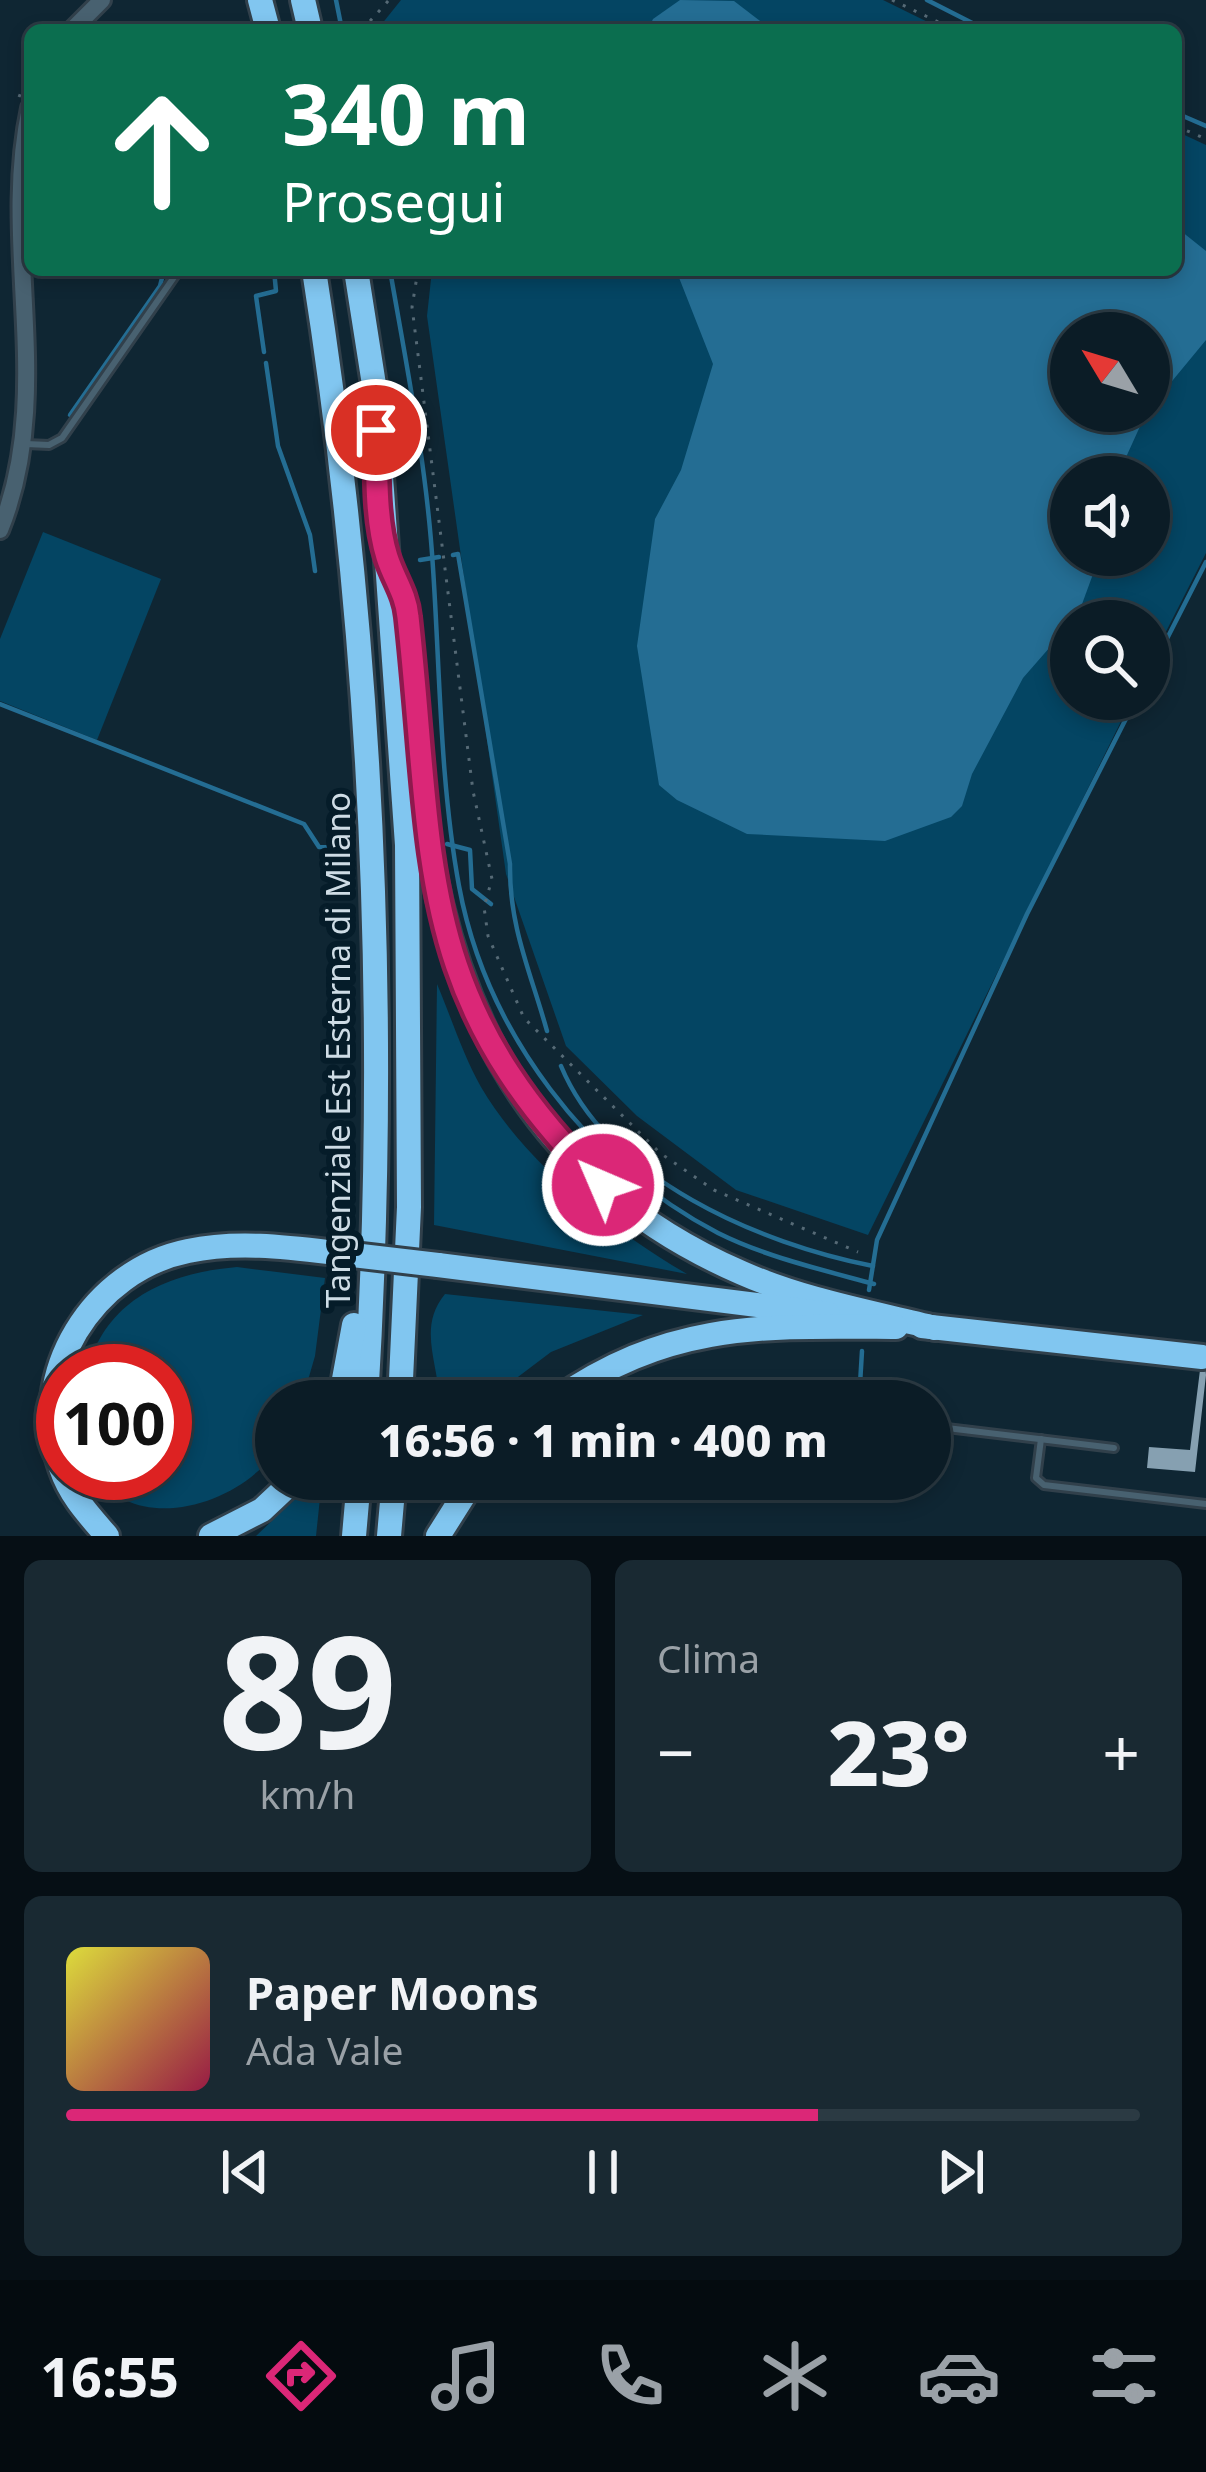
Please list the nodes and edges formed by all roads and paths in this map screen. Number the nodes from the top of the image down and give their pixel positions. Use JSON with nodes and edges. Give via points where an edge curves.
{"nodes":[{"id":1,"x":102,"y":0,"type":"edge"},
{"id":2,"x":389,"y":0,"type":"edge"},
{"id":3,"x":892,"y":0,"type":"edge"},
{"id":4,"x":78,"y":24,"type":"edge"},
{"id":5,"x":367,"y":24,"type":"edge"},
{"id":6,"x":942,"y":24,"type":"edge"},
{"id":7,"x":24,"y":147,"type":"edge"},
{"id":8,"x":24,"y":272,"type":"edge"},
{"id":9,"x":24,"y":276,"type":"edge"},
{"id":10,"x":174,"y":276,"type":"edge"},
{"id":11,"x":315,"y":276,"type":"edge"},
{"id":12,"x":357,"y":276,"type":"edge"},
{"id":13,"x":417,"y":276,"type":"edge"},
{"id":14,"x":22,"y":444,"type":"junction"},
{"id":15,"x":0,"y":530,"type":"edge"},
{"id":16,"x":387,"y":557,"type":"junction"},
{"id":17,"x":376,"y":1084,"type":"junction"},
{"id":18,"x":858,"y":1252,"type":"dead end"},
{"id":19,"x":935,"y":1328,"type":"junction"},
{"id":20,"x":1202,"y":1358,"type":"dead end"},
{"id":21,"x":345,"y":1380,"type":"edge"},
{"id":22,"x":367,"y":1380,"type":"edge"},
{"id":23,"x":401,"y":1380,"type":"edge"},
{"id":24,"x":588,"y":1380,"type":"edge"},
{"id":25,"x":951,"y":1428,"type":"edge"},
{"id":26,"x":1041,"y":1439,"type":"junction"},
{"id":27,"x":1114,"y":1448,"type":"dead end"},
{"id":28,"x":273,"y":1500,"type":"edge"},
{"id":29,"x":357,"y":1500,"type":"edge"},
{"id":30,"x":392,"y":1500,"type":"edge"},
{"id":31,"x":461,"y":1500,"type":"edge"},
{"id":32,"x":1206,"y":1504,"type":"edge"},
{"id":33,"x":100,"y":1528,"type":"edge"},
{"id":34,"x":131,"y":1536,"type":"edge"},
{"id":35,"x":211,"y":1536,"type":"edge"},
{"id":36,"x":354,"y":1536,"type":"edge"},
{"id":37,"x":389,"y":1536,"type":"edge"},
{"id":38,"x":438,"y":1536,"type":"edge"}],
"edges":[{"from":1,"to":4,"type":"street"},
{"from":2,"to":5,"type":"path"},
{"from":3,"to":6,"type":"path"},
{"from":7,"to":8,"type":"street"},
{"from":9,"to":14,"type":"street"},
{"from":10,"to":14,"type":"lane","via":[[62,437]]},
{"from":11,"to":17,"type":"highway","name":"Tangenziale Est Esterna di Milano","via":[[367,713]]},
{"from":12,"to":16,"type":"highway","name":"Tangenziale Est Esterna di Milano"},
{"from":13,"to":18,"type":"path","via":[[412,307],[473,791],[492,879],[484,907],[488,936],[524,1018],[628,1127],[714,1190]]},
{"from":14,"to":15,"type":"street"},
{"from":16,"to":19,"type":"highway","via":[[408,616],[441,924],[472,1008],[515,1086],[603,1185],[681,1242],[775,1286]]},
{"from":16,"to":23,"type":"highway","name":"Tangenziale Est Esterna di Milano","via":[[411,969]]},
{"from":17,"to":21,"type":"highway"},
{"from":17,"to":22,"type":"highway","name":"Tangenziale Est Esterna di Milano"},
{"from":19,"to":20,"type":"highway"},
{"from":19,"to":24,"type":"highway","via":[[702,1333]]},
{"from":19,"to":33,"type":"highway","bridge":true,"via":[[344,1254],[251,1246],[187,1251],[139,1269],[93,1306],[64,1354],[52,1413],[59,1465]]},
{"from":25,"to":26,"type":"lane"},
{"from":26,"to":27,"type":"lane"},
{"from":26,"to":32,"type":"lane","via":[[1036,1478],[1044,1485]]},
{"from":28,"to":35,"type":"highway"},
{"from":29,"to":36,"type":"highway"},
{"from":30,"to":37,"type":"highway"},
{"from":31,"to":38,"type":"highway"},
{"from":33,"to":34,"type":"highway"}]}
